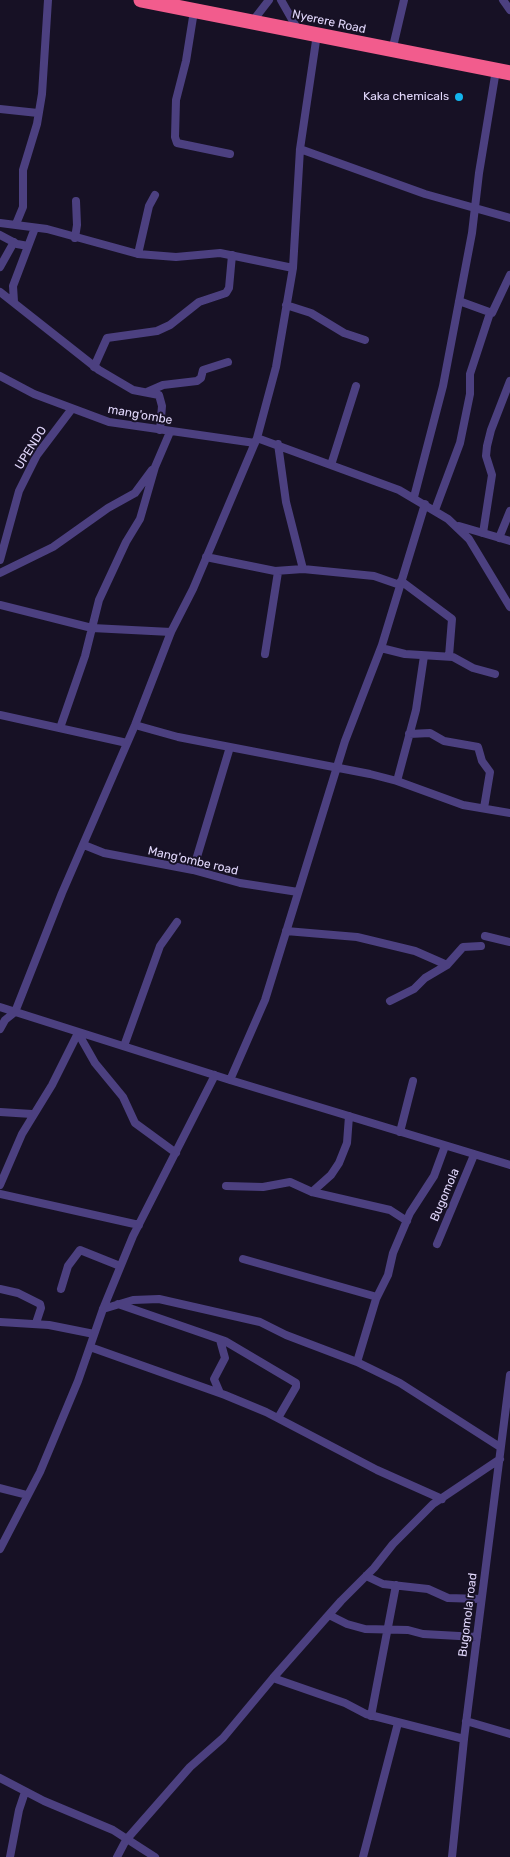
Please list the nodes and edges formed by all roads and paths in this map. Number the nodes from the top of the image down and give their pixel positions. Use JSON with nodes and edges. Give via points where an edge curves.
{"nodes":[{"id":1,"x":48,"y":0,"type":"edge"},
{"id":2,"x":269,"y":0,"type":"edge"},
{"id":3,"x":280,"y":0,"type":"edge"},
{"id":4,"x":404,"y":0,"type":"edge"},
{"id":5,"x":503,"y":0,"type":"edge"},
{"id":6,"x":149,"y":1,"type":"edge"},
{"id":7,"x":510,"y":10,"type":"edge"},
{"id":8,"x":194,"y":11,"type":"junction"},
{"id":9,"x":252,"y":22,"type":"junction"},
{"id":10,"x":298,"y":30,"type":"junction"},
{"id":11,"x":317,"y":34,"type":"junction"},
{"id":12,"x":392,"y":50,"type":"junction"},
{"id":13,"x":506,"y":71,"type":"edge"},
{"id":14,"x":0,"y":109,"type":"edge"},
{"id":15,"x":38,"y":113,"type":"junction"},
{"id":16,"x":300,"y":149,"type":"junction"},
{"id":17,"x":230,"y":154,"type":"dead end"},
{"id":18,"x":155,"y":195,"type":"dead end"},
{"id":19,"x":76,"y":202,"type":"dead end"},
{"id":20,"x":475,"y":207,"type":"junction"},
{"id":21,"x":510,"y":218,"type":"edge"},
{"id":22,"x":0,"y":223,"type":"edge"},
{"id":23,"x":16,"y":224,"type":"junction"},
{"id":24,"x":35,"y":228,"type":"junction"},
{"id":25,"x":0,"y":235,"type":"edge"},
{"id":26,"x":75,"y":238,"type":"junction"},
{"id":27,"x":14,"y":242,"type":"junction"},
{"id":28,"x":28,"y":246,"type":"junction"},
{"id":29,"x":138,"y":254,"type":"junction"},
{"id":30,"x":232,"y":255,"type":"junction"},
{"id":31,"x":0,"y":267,"type":"edge"},
{"id":32,"x":293,"y":268,"type":"junction"},
{"id":33,"x":510,"y":275,"type":"edge"},
{"id":34,"x":0,"y":292,"type":"edge"},
{"id":35,"x":459,"y":301,"type":"junction"},
{"id":36,"x":14,"y":302,"type":"junction"},
{"id":37,"x":286,"y":306,"type":"junction"},
{"id":38,"x":490,"y":313,"type":"junction"},
{"id":39,"x":365,"y":340,"type":"dead end"},
{"id":40,"x":228,"y":362,"type":"dead end"},
{"id":41,"x":94,"y":367,"type":"junction"},
{"id":42,"x":0,"y":376,"type":"edge"},
{"id":43,"x":510,"y":380,"type":"edge"},
{"id":44,"x":356,"y":386,"type":"dead end"},
{"id":45,"x":145,"y":393,"type":"junction"},
{"id":46,"x":72,"y":410,"type":"junction"},
{"id":47,"x":160,"y":430,"type":"junction"},
{"id":48,"x":170,"y":432,"type":"junction"},
{"id":49,"x":256,"y":440,"type":"junction"},
{"id":50,"x":278,"y":444,"type":"junction"},
{"id":51,"x":331,"y":465,"type":"junction"},
{"id":52,"x":155,"y":467,"type":"junction"},
{"id":53,"x":414,"y":497,"type":"junction"},
{"id":54,"x":425,"y":504,"type":"junction"},
{"id":55,"x":434,"y":510,"type":"junction"},
{"id":56,"x":510,"y":511,"type":"edge"},
{"id":57,"x":455,"y":525,"type":"junction"},
{"id":58,"x":483,"y":533,"type":"junction"},
{"id":59,"x":499,"y":538,"type":"junction"},
{"id":60,"x":510,"y":540,"type":"edge"},
{"id":61,"x":206,"y":557,"type":"junction"},
{"id":62,"x":0,"y":560,"type":"edge"},
{"id":63,"x":303,"y":569,"type":"junction"},
{"id":64,"x":278,"y":572,"type":"junction"},
{"id":65,"x":0,"y":573,"type":"edge"},
{"id":66,"x":400,"y":583,"type":"junction"},
{"id":67,"x":0,"y":605,"type":"edge"},
{"id":68,"x":510,"y":607,"type":"edge"},
{"id":69,"x":92,"y":628,"type":"junction"},
{"id":70,"x":171,"y":632,"type":"junction"},
{"id":71,"x":381,"y":648,"type":"junction"},
{"id":72,"x":265,"y":654,"type":"dead end"},
{"id":73,"x":424,"y":656,"type":"junction"},
{"id":74,"x":449,"y":656,"type":"junction"},
{"id":75,"x":494,"y":674,"type":"dead end"},
{"id":76,"x":0,"y":715,"type":"edge"},
{"id":77,"x":135,"y":725,"type":"junction"},
{"id":78,"x":60,"y":728,"type":"junction"},
{"id":79,"x":409,"y":734,"type":"junction"},
{"id":80,"x":127,"y":743,"type":"junction"},
{"id":81,"x":230,"y":747,"type":"junction"},
{"id":82,"x":338,"y":768,"type":"junction"},
{"id":83,"x":397,"y":781,"type":"junction"},
{"id":84,"x":484,"y":808,"type":"junction"},
{"id":85,"x":510,"y":813,"type":"edge"},
{"id":86,"x":84,"y":845,"type":"junction"},
{"id":87,"x":193,"y":870,"type":"junction"},
{"id":88,"x":298,"y":892,"type":"junction"},
{"id":89,"x":176,"y":922,"type":"dead end"},
{"id":90,"x":286,"y":931,"type":"junction"},
{"id":91,"x":485,"y":936,"type":"dead end"},
{"id":92,"x":510,"y":942,"type":"edge"},
{"id":93,"x":481,"y":946,"type":"dead end"},
{"id":94,"x":447,"y":964,"type":"junction"},
{"id":95,"x":390,"y":1001,"type":"dead end"},
{"id":96,"x":0,"y":1007,"type":"edge"},
{"id":97,"x":16,"y":1012,"type":"junction"},
{"id":98,"x":0,"y":1029,"type":"edge"},
{"id":99,"x":78,"y":1033,"type":"junction"},
{"id":100,"x":124,"y":1046,"type":"junction"},
{"id":101,"x":215,"y":1075,"type":"junction"},
{"id":102,"x":230,"y":1080,"type":"junction"},
{"id":103,"x":413,"y":1081,"type":"dead end"},
{"id":104,"x":0,"y":1112,"type":"edge"},
{"id":105,"x":32,"y":1114,"type":"junction"},
{"id":106,"x":349,"y":1116,"type":"junction"},
{"id":107,"x":400,"y":1132,"type":"junction"},
{"id":108,"x":446,"y":1146,"type":"junction"},
{"id":109,"x":176,"y":1152,"type":"junction"},
{"id":110,"x":474,"y":1156,"type":"junction"},
{"id":111,"x":510,"y":1165,"type":"edge"},
{"id":112,"x":0,"y":1185,"type":"edge"},
{"id":113,"x":226,"y":1186,"type":"dead end"},
{"id":114,"x":312,"y":1192,"type":"junction"},
{"id":115,"x":0,"y":1194,"type":"edge"},
{"id":116,"x":407,"y":1221,"type":"junction"},
{"id":117,"x":139,"y":1225,"type":"junction"},
{"id":118,"x":437,"y":1244,"type":"dead end"},
{"id":119,"x":243,"y":1259,"type":"dead end"},
{"id":120,"x":120,"y":1266,"type":"junction"},
{"id":121,"x":0,"y":1289,"type":"edge"},
{"id":122,"x":61,"y":1289,"type":"dead end"},
{"id":123,"x":377,"y":1297,"type":"junction"},
{"id":124,"x":118,"y":1304,"type":"junction"},
{"id":125,"x":103,"y":1309,"type":"junction"},
{"id":126,"x":0,"y":1322,"type":"edge"},
{"id":127,"x":36,"y":1323,"type":"junction"},
{"id":128,"x":94,"y":1334,"type":"junction"},
{"id":129,"x":220,"y":1340,"type":"junction"},
{"id":130,"x":90,"y":1347,"type":"junction"},
{"id":131,"x":357,"y":1362,"type":"junction"},
{"id":132,"x":510,"y":1375,"type":"edge"},
{"id":133,"x":220,"y":1393,"type":"junction"},
{"id":134,"x":278,"y":1418,"type":"junction"},
{"id":135,"x":501,"y":1453,"type":"junction"},
{"id":136,"x":510,"y":1456,"type":"edge"},
{"id":137,"x":0,"y":1488,"type":"edge"},
{"id":138,"x":27,"y":1495,"type":"junction"},
{"id":139,"x":442,"y":1499,"type":"junction"},
{"id":140,"x":0,"y":1549,"type":"edge"},
{"id":141,"x":366,"y":1576,"type":"junction"},
{"id":142,"x":396,"y":1585,"type":"junction"},
{"id":143,"x":481,"y":1599,"type":"junction"},
{"id":144,"x":330,"y":1615,"type":"junction"},
{"id":145,"x":389,"y":1630,"type":"junction"},
{"id":146,"x":477,"y":1637,"type":"junction"},
{"id":147,"x":273,"y":1678,"type":"junction"},
{"id":148,"x":371,"y":1716,"type":"junction"},
{"id":149,"x":466,"y":1722,"type":"junction"},
{"id":150,"x":398,"y":1723,"type":"junction"},
{"id":151,"x":510,"y":1734,"type":"edge"},
{"id":152,"x":464,"y":1739,"type":"junction"},
{"id":153,"x":0,"y":1778,"type":"edge"},
{"id":154,"x":25,"y":1792,"type":"junction"},
{"id":155,"x":126,"y":1840,"type":"junction"},
{"id":156,"x":10,"y":1857,"type":"edge"},
{"id":157,"x":117,"y":1857,"type":"edge"},
{"id":158,"x":155,"y":1857,"type":"edge"},
{"id":159,"x":363,"y":1857,"type":"edge"},
{"id":160,"x":452,"y":1857,"type":"edge"}],
"edges":[{"from":1,"to":15,"type":"street"},
{"from":2,"to":9,"type":"street"},
{"from":3,"to":10,"type":"street"},
{"from":4,"to":12,"type":"street"},
{"from":5,"to":7,"type":"street"},
{"from":6,"to":8,"type":"highway","name":"Nyerere Road"},
{"from":8,"to":9,"type":"highway","name":"Nyerere Road"},
{"from":8,"to":17,"type":"street","via":[[176,100],[175,137],[177,143]]},
{"from":9,"to":10,"type":"highway","name":"Nyerere Road"},
{"from":10,"to":11,"type":"highway","name":"Nyerere Road"},
{"from":11,"to":12,"type":"highway","name":"Nyerere Road"},
{"from":11,"to":16,"type":"street"},
{"from":12,"to":13,"type":"highway","name":"Nyerere Road"},
{"from":13,"to":20,"type":"street"},
{"from":14,"to":15,"type":"street"},
{"from":15,"to":23,"type":"street","via":[[23,170],[23,207]]},
{"from":16,"to":20,"type":"street","via":[[425,194]]},
{"from":16,"to":32,"type":"street"},
{"from":18,"to":29,"type":"street","via":[[149,206]]},
{"from":19,"to":26,"type":"street"},
{"from":20,"to":21,"type":"street"},
{"from":20,"to":35,"type":"street"},
{"from":22,"to":23,"type":"street"},
{"from":23,"to":24,"type":"street"},
{"from":24,"to":26,"type":"street"},
{"from":24,"to":28,"type":"street"},
{"from":25,"to":27,"type":"street"},
{"from":26,"to":29,"type":"street"},
{"from":27,"to":28,"type":"street"},
{"from":27,"to":31,"type":"street"},
{"from":28,"to":36,"type":"street","via":[[13,286]]},
{"from":29,"to":30,"type":"street","via":[[176,257],[210,252]]},
{"from":30,"to":32,"type":"street"},
{"from":30,"to":41,"type":"street","via":[[226,293],[202,300],[158,331],[107,338]]},
{"from":32,"to":37,"type":"street"},
{"from":33,"to":38,"type":"street","via":[[494,312]]},
{"from":34,"to":36,"type":"street"},
{"from":35,"to":38,"type":"street"},
{"from":35,"to":53,"type":"street","via":[[443,386]]},
{"from":36,"to":41,"type":"street"},
{"from":37,"to":39,"type":"street","via":[[311,313],[344,333]]},
{"from":37,"to":49,"type":"street","via":[[276,367]]},
{"from":38,"to":55,"type":"street","via":[[470,374],[470,394],[460,444]]},
{"from":40,"to":45,"type":"street","via":[[203,370],[197,381],[163,384]]},
{"from":41,"to":45,"type":"street"},
{"from":42,"to":46,"type":"street","name":"mang'ombe","via":[[19,388]]},
{"from":43,"to":58,"type":"street","via":[[487,446],[486,456],[492,477]]},
{"from":44,"to":51,"type":"street"},
{"from":45,"to":47,"type":"street","via":[[160,396]]},
{"from":46,"to":47,"type":"street","name":"mang'ombe","via":[[109,422]]},
{"from":46,"to":62,"type":"street","name":"UPENDO","via":[[37,455],[19,491]]},
{"from":47,"to":48,"type":"street","name":"mang'ombe"},
{"from":48,"to":49,"type":"street","name":"mang'ombe"},
{"from":48,"to":52,"type":"street"},
{"from":49,"to":50,"type":"street","name":"mang'ombe"},
{"from":49,"to":61,"type":"street"},
{"from":50,"to":51,"type":"street","name":"mang'ombe"},
{"from":50,"to":63,"type":"street","via":[[286,502]]},
{"from":51,"to":53,"type":"street","name":"mang'ombe"},
{"from":52,"to":65,"type":"street","via":[[135,493],[53,547]]},
{"from":52,"to":69,"type":"street","via":[[142,515],[110,574]]},
{"from":53,"to":54,"type":"street","name":"mang'ombe"},
{"from":54,"to":55,"type":"street","name":"mang'ombe"},
{"from":54,"to":66,"type":"street"},
{"from":55,"to":57,"type":"street","name":"mang'ombe"},
{"from":56,"to":59,"type":"street"},
{"from":57,"to":58,"type":"street"},
{"from":57,"to":68,"type":"street","via":[[468,539]]},
{"from":58,"to":59,"type":"street"},
{"from":59,"to":60,"type":"street"},
{"from":61,"to":64,"type":"street"},
{"from":61,"to":70,"type":"street"},
{"from":63,"to":64,"type":"street"},
{"from":63,"to":66,"type":"street","via":[[374,576]]},
{"from":64,"to":72,"type":"street"},
{"from":66,"to":71,"type":"street"},
{"from":66,"to":74,"type":"street","via":[[452,619]]},
{"from":67,"to":69,"type":"street"},
{"from":69,"to":70,"type":"street"},
{"from":69,"to":78,"type":"street"},
{"from":70,"to":77,"type":"street"},
{"from":71,"to":73,"type":"street"},
{"from":71,"to":82,"type":"street","via":[[356,710]]},
{"from":73,"to":74,"type":"street"},
{"from":73,"to":79,"type":"street"},
{"from":74,"to":75,"type":"street"},
{"from":76,"to":78,"type":"street"},
{"from":77,"to":80,"type":"street"},
{"from":77,"to":81,"type":"street"},
{"from":78,"to":80,"type":"street"},
{"from":79,"to":83,"type":"street"},
{"from":79,"to":84,"type":"street","via":[[432,734],[444,741],[478,747],[482,762],[490,772]]},
{"from":80,"to":86,"type":"street"},
{"from":81,"to":82,"type":"street"},
{"from":81,"to":87,"type":"street"},
{"from":82,"to":83,"type":"street"},
{"from":82,"to":88,"type":"street"},
{"from":83,"to":84,"type":"street","via":[[463,805]]},
{"from":84,"to":85,"type":"street"},
{"from":86,"to":87,"type":"street","name":"Mang'ombe road","via":[[104,853]]},
{"from":86,"to":97,"type":"street"},
{"from":87,"to":88,"type":"street","name":"Mang'ombe road","via":[[240,883]]},
{"from":88,"to":90,"type":"street"},
{"from":89,"to":100,"type":"street","via":[[160,946]]},
{"from":90,"to":94,"type":"street","via":[[376,941],[415,951]]},
{"from":90,"to":102,"type":"street","via":[[260,1016]]},
{"from":91,"to":92,"type":"street"},
{"from":93,"to":94,"type":"street","via":[[463,947]]},
{"from":94,"to":95,"type":"street","via":[[412,990]]},
{"from":96,"to":97,"type":"street"},
{"from":97,"to":98,"type":"street","via":[[5,1020]]},
{"from":97,"to":99,"type":"street"},
{"from":99,"to":100,"type":"street"},
{"from":99,"to":105,"type":"street","via":[[52,1085]]},
{"from":99,"to":109,"type":"street","via":[[95,1063],[123,1097],[135,1123]]},
{"from":100,"to":101,"type":"street"},
{"from":101,"to":102,"type":"street"},
{"from":101,"to":109,"type":"street"},
{"from":102,"to":106,"type":"street"},
{"from":103,"to":107,"type":"street"},
{"from":104,"to":105,"type":"street"},
{"from":105,"to":112,"type":"street"},
{"from":106,"to":107,"type":"street"},
{"from":106,"to":114,"type":"street","via":[[347,1143],[339,1163]]},
{"from":107,"to":108,"type":"street"},
{"from":108,"to":110,"type":"street"},
{"from":108,"to":116,"type":"street","via":[[434,1176]]},
{"from":109,"to":117,"type":"street"},
{"from":110,"to":111,"type":"street"},
{"from":110,"to":118,"type":"street","name":"Bugomola"},
{"from":113,"to":114,"type":"street","via":[[263,1187],[286,1181]]},
{"from":114,"to":116,"type":"street","via":[[390,1210]]},
{"from":115,"to":117,"type":"street"},
{"from":116,"to":123,"type":"street"},
{"from":117,"to":120,"type":"street"},
{"from":119,"to":123,"type":"street"},
{"from":120,"to":122,"type":"street","via":[[80,1250],[68,1266]]},
{"from":120,"to":125,"type":"street"},
{"from":121,"to":127,"type":"street","via":[[18,1293],[40,1304]]},
{"from":123,"to":131,"type":"street"},
{"from":124,"to":125,"type":"street"},
{"from":124,"to":129,"type":"street"},
{"from":124,"to":131,"type":"street","via":[[146,1298],[159,1299],[254,1320]]},
{"from":125,"to":128,"type":"street"},
{"from":126,"to":127,"type":"street"},
{"from":127,"to":128,"type":"street"},
{"from":128,"to":130,"type":"street"},
{"from":129,"to":133,"type":"street","via":[[225,1358],[214,1379]]},
{"from":129,"to":134,"type":"street","via":[[296,1383]]},
{"from":130,"to":133,"type":"street"},
{"from":130,"to":138,"type":"street","via":[[40,1472]]},
{"from":131,"to":135,"type":"street","via":[[400,1383]]},
{"from":132,"to":135,"type":"street","name":"Bugomola road"},
{"from":133,"to":134,"type":"street"},
{"from":134,"to":139,"type":"street"},
{"from":135,"to":136,"type":"street"},
{"from":135,"to":139,"type":"street"},
{"from":135,"to":143,"type":"street","name":"Bugomola road"},
{"from":137,"to":138,"type":"street"},
{"from":138,"to":140,"type":"street"},
{"from":139,"to":141,"type":"street","via":[[393,1544]]},
{"from":141,"to":142,"type":"street"},
{"from":141,"to":144,"type":"street"},
{"from":142,"to":143,"type":"street","via":[[428,1589],[450,1598]]},
{"from":142,"to":145,"type":"street"},
{"from":143,"to":146,"type":"street","name":"Bugomola road"},
{"from":144,"to":145,"type":"street","via":[[355,1626]]},
{"from":144,"to":147,"type":"street"},
{"from":145,"to":146,"type":"street"},
{"from":145,"to":148,"type":"street"},
{"from":146,"to":149,"type":"street","name":"Bugomola road"},
{"from":147,"to":148,"type":"street","via":[[345,1703]]},
{"from":147,"to":155,"type":"street","via":[[223,1738],[192,1765]]},
{"from":148,"to":150,"type":"street"},
{"from":149,"to":151,"type":"street"},
{"from":149,"to":152,"type":"street","name":"Bugomola road"},
{"from":150,"to":152,"type":"street"},
{"from":150,"to":159,"type":"street"},
{"from":152,"to":160,"type":"street","name":"Bugomola road"},
{"from":153,"to":154,"type":"street"},
{"from":154,"to":155,"type":"street","via":[[113,1830]]},
{"from":154,"to":156,"type":"street"},
{"from":155,"to":157,"type":"street"},
{"from":155,"to":158,"type":"street"}]}
